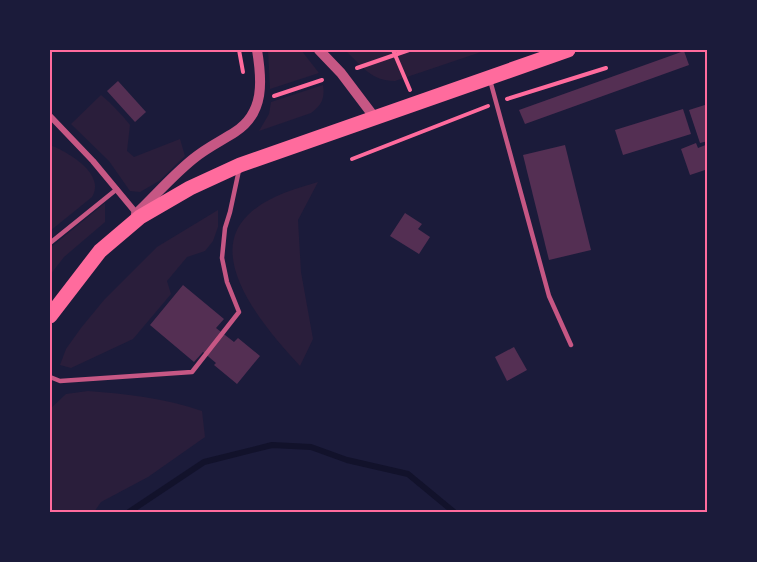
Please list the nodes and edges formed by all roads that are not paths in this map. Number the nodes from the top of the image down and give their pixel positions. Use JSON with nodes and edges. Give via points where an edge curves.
{"nodes":[{"id":1,"x":257,"y":50,"type":"edge"},
{"id":2,"x":319,"y":50,"type":"edge"},
{"id":3,"x":568,"y":50,"type":"edge"},
{"id":4,"x":489,"y":78,"type":"junction"},
{"id":5,"x":50,"y":116,"type":"edge"},
{"id":6,"x":375,"y":118,"type":"junction"},
{"id":7,"x":240,"y":165,"type":"junction"},
{"id":8,"x":117,"y":189,"type":"junction"},
{"id":9,"x":138,"y":215,"type":"junction"},
{"id":10,"x":50,"y":243,"type":"edge"},
{"id":11,"x":50,"y":316,"type":"edge"},
{"id":12,"x":571,"y":345,"type":"dead end"},
{"id":13,"x":50,"y":377,"type":"edge"}],
"edges":[{"from":1,"to":9,"type":"street","via":[[260,100],[253,116],[190,161]]},
{"from":2,"to":6,"type":"street"},
{"from":3,"to":4,"type":"main road"},
{"from":4,"to":6,"type":"main road"},
{"from":4,"to":12,"type":"lane","via":[[549,296]]},
{"from":5,"to":8,"type":"street"},
{"from":6,"to":7,"type":"main road"},
{"from":7,"to":9,"type":"main road"},
{"from":7,"to":13,"type":"lane","via":[[222,258],[239,312],[192,372],[60,381]]},
{"from":8,"to":9,"type":"street"},
{"from":8,"to":10,"type":"lane"},
{"from":9,"to":11,"type":"main road","via":[[100,250]]}]}
